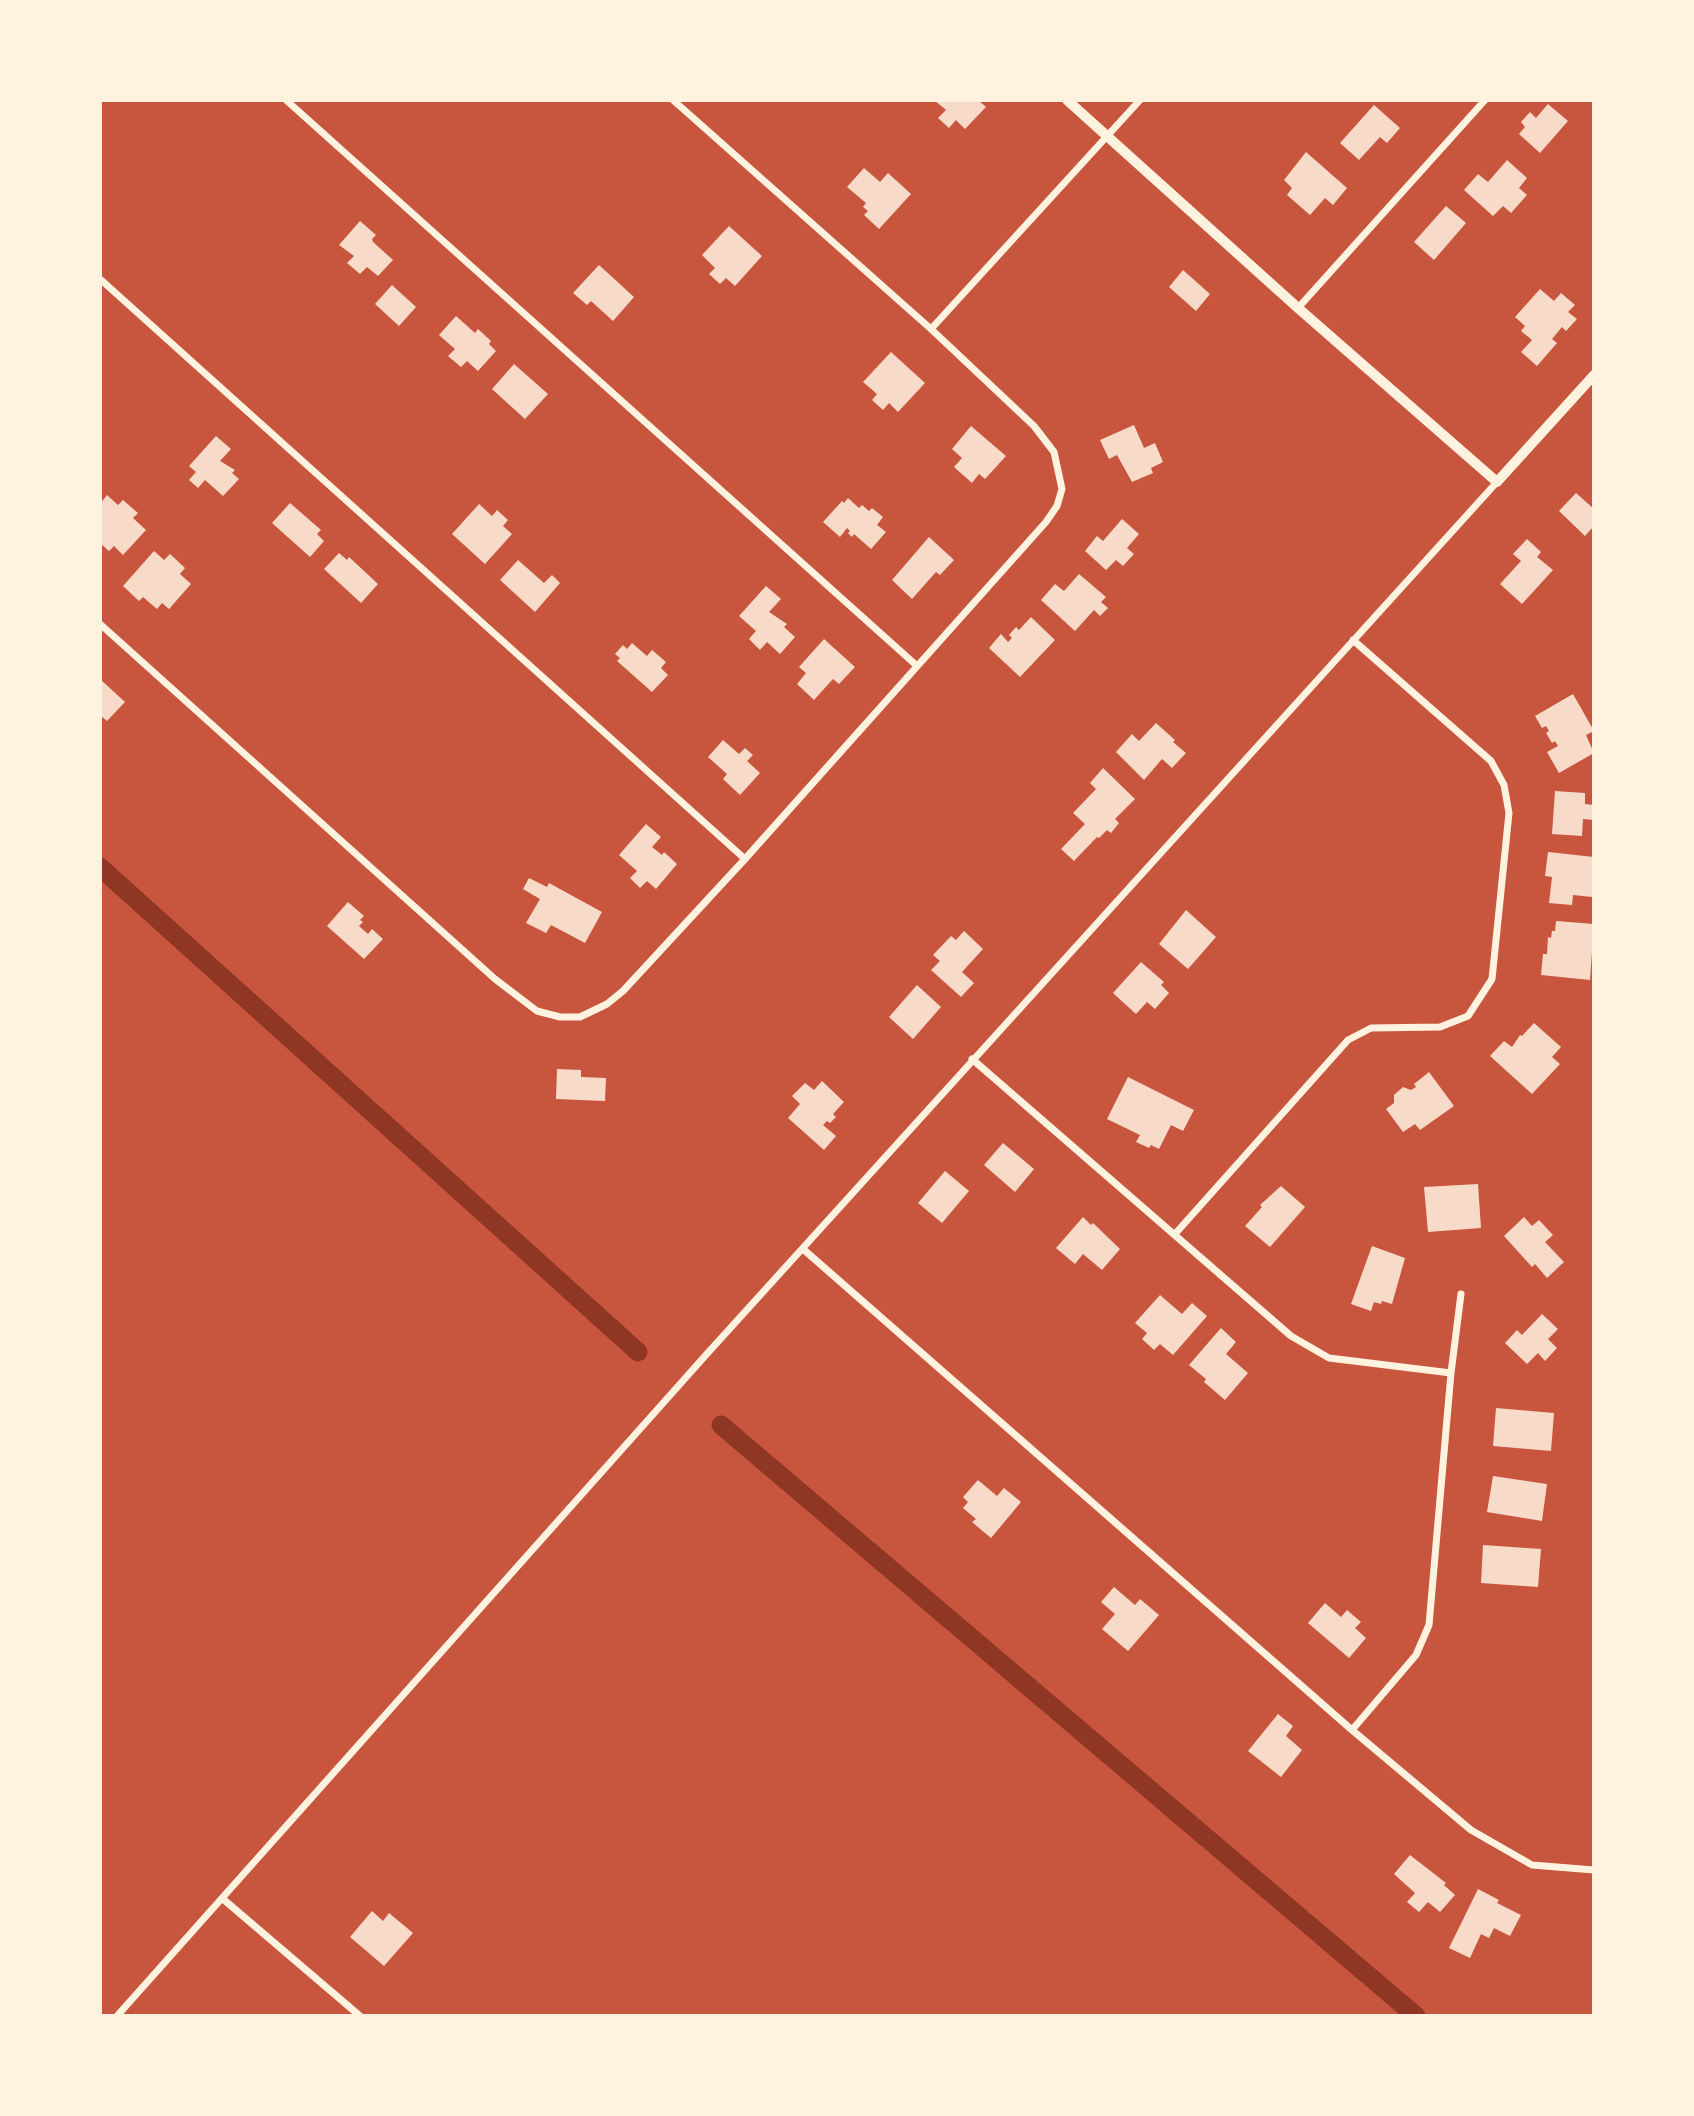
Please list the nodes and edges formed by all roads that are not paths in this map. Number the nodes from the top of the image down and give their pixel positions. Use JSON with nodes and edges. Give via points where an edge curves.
{"nodes":[{"id":1,"x":286,"y":100,"type":"edge"},
{"id":2,"x":673,"y":100,"type":"edge"},
{"id":3,"x":1067,"y":100,"type":"edge"},
{"id":4,"x":1140,"y":100,"type":"edge"},
{"id":5,"x":1485,"y":100,"type":"edge"},
{"id":6,"x":1108,"y":136,"type":"junction"},
{"id":7,"x":100,"y":279,"type":"edge"},
{"id":8,"x":1298,"y":308,"type":"junction"},
{"id":9,"x":931,"y":330,"type":"junction"},
{"id":10,"x":1594,"y":375,"type":"edge"},
{"id":11,"x":1497,"y":482,"type":"junction"},
{"id":12,"x":100,"y":624,"type":"edge"},
{"id":13,"x":1353,"y":640,"type":"junction"},
{"id":14,"x":916,"y":665,"type":"junction"},
{"id":15,"x":745,"y":859,"type":"junction"},
{"id":16,"x":972,"y":1059,"type":"junction"},
{"id":17,"x":1175,"y":1234,"type":"junction"},
{"id":18,"x":803,"y":1249,"type":"junction"},
{"id":19,"x":1461,"y":1294,"type":"dead end"},
{"id":20,"x":1451,"y":1373,"type":"junction"},
{"id":21,"x":1352,"y":1730,"type":"junction"},
{"id":22,"x":1594,"y":1871,"type":"edge"},
{"id":23,"x":223,"y":1899,"type":"junction"},
{"id":24,"x":117,"y":2016,"type":"edge"},
{"id":25,"x":360,"y":2016,"type":"edge"}],
"edges":[{"from":1,"to":14,"type":"street"},
{"from":2,"to":9,"type":"street"},
{"from":3,"to":6,"type":"street"},
{"from":4,"to":6,"type":"street"},
{"from":5,"to":8,"type":"street"},
{"from":6,"to":8,"type":"street"},
{"from":6,"to":9,"type":"street"},
{"from":7,"to":15,"type":"street"},
{"from":8,"to":11,"type":"street"},
{"from":9,"to":14,"type":"street","via":[[1034,426],[1054,452],[1062,489],[1046,522]]},
{"from":10,"to":11,"type":"street"},
{"from":11,"to":13,"type":"street"},
{"from":12,"to":15,"type":"street","via":[[495,979],[537,1011],[580,1017],[607,1004]]},
{"from":13,"to":16,"type":"street"},
{"from":13,"to":17,"type":"street","via":[[1491,761],[1504,785],[1509,813],[1492,979],[1468,1016],[1440,1027],[1371,1028],[1348,1040]]},
{"from":14,"to":15,"type":"street"},
{"from":16,"to":17,"type":"street"},
{"from":16,"to":18,"type":"street"},
{"from":17,"to":20,"type":"street","via":[[1291,1336],[1329,1358]]},
{"from":18,"to":21,"type":"street"},
{"from":18,"to":23,"type":"street"},
{"from":19,"to":20,"type":"street"},
{"from":20,"to":21,"type":"street","via":[[1429,1625],[1416,1655]]},
{"from":21,"to":22,"type":"street","via":[[1471,1830],[1532,1865]]},
{"from":23,"to":24,"type":"street"},
{"from":23,"to":25,"type":"street"}]}
